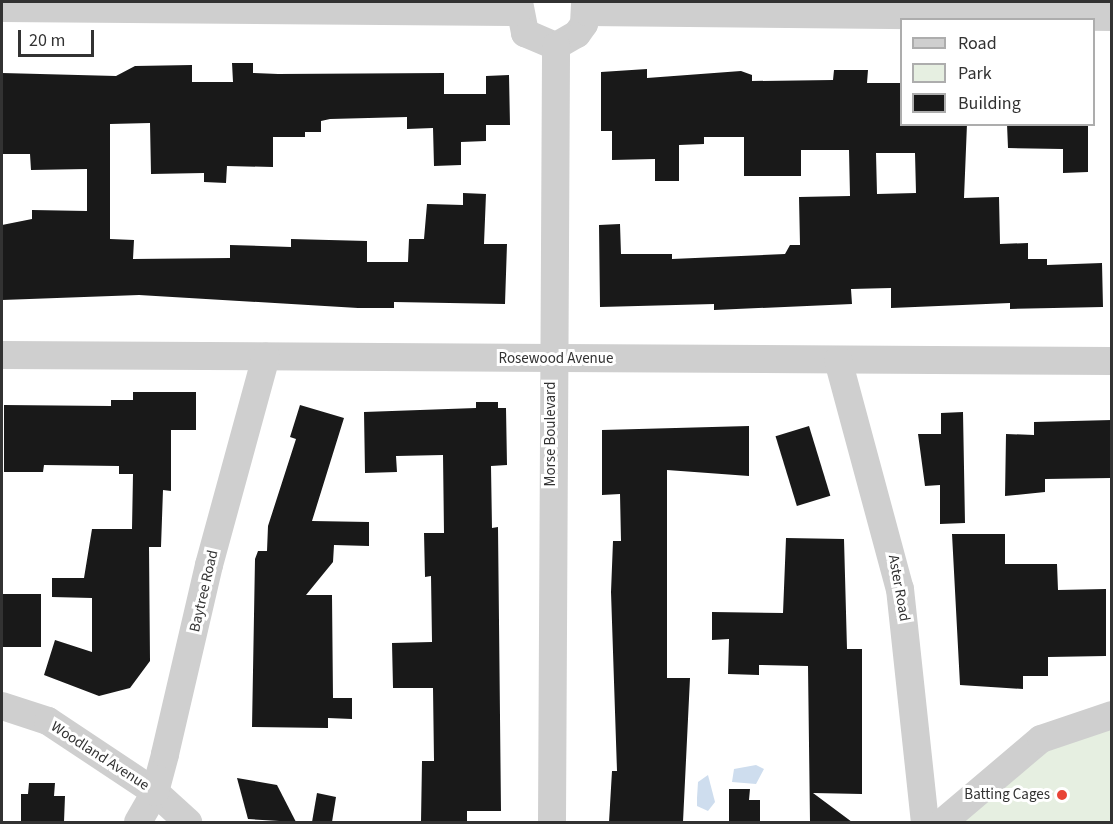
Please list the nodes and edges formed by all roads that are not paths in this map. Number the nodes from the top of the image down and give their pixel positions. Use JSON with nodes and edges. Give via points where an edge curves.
{"nodes":[{"id":1,"x":518,"y":7,"type":"edge"},
{"id":2,"x":586,"y":7,"type":"edge"},
{"id":3,"x":2,"y":8,"type":"edge"},
{"id":4,"x":1112,"y":17,"type":"edge"},
{"id":5,"x":556,"y":46,"type":"junction"},
{"id":6,"x":2,"y":355,"type":"edge"},
{"id":7,"x":266,"y":357,"type":"junction"},
{"id":8,"x":552,"y":358,"type":"junction"},
{"id":9,"x":838,"y":360,"type":"junction"},
{"id":10,"x":1112,"y":361,"type":"edge"},
{"id":11,"x":2,"y":706,"type":"edge"},
{"id":12,"x":1112,"y":715,"type":"edge"},
{"id":13,"x":155,"y":792,"type":"junction"},
{"id":14,"x":138,"y":822,"type":"edge"},
{"id":15,"x":188,"y":822,"type":"edge"},
{"id":16,"x":552,"y":822,"type":"edge"},
{"id":17,"x":925,"y":822,"type":"edge"},
{"id":18,"x":942,"y":822,"type":"edge"}],
"edges":[{"from":1,"to":3,"type":"street"},
{"from":1,"to":5,"type":"street","via":[[533,41]]},
{"from":2,"to":4,"type":"street"},
{"from":2,"to":5,"type":"street","via":[[577,34]]},
{"from":5,"to":8,"type":"street","name":"Morse Boulevard"},
{"from":6,"to":7,"type":"street","name":"Rosewood Avenue"},
{"from":7,"to":8,"type":"street","name":"Rosewood Avenue"},
{"from":7,"to":13,"type":"street","name":"Baytree Road"},
{"from":8,"to":9,"type":"street","name":"Rosewood Avenue"},
{"from":8,"to":16,"type":"street","name":"Morse Boulevard"},
{"from":9,"to":10,"type":"street","name":"Rosewood Avenue"},
{"from":9,"to":17,"type":"street","name":"Aster Road","via":[[900,589]]},
{"from":11,"to":13,"type":"street","name":"Woodland Avenue","via":[[48,721]]},
{"from":12,"to":18,"type":"street","via":[[1041,739]]},
{"from":13,"to":14,"type":"street","name":"Baytree Road"},
{"from":13,"to":15,"type":"street","name":"Woodland Avenue"}]}
